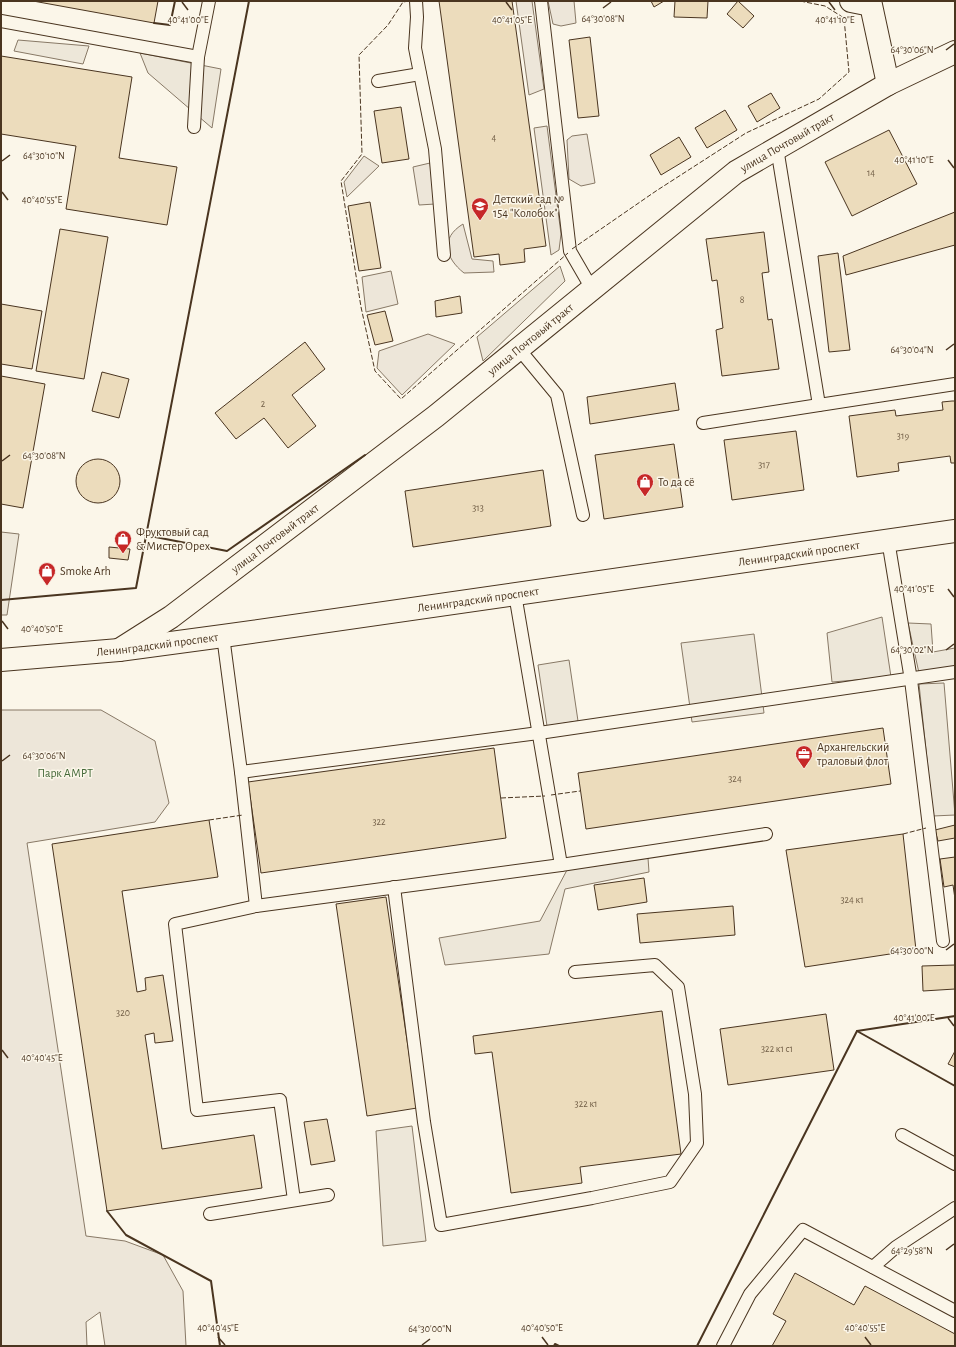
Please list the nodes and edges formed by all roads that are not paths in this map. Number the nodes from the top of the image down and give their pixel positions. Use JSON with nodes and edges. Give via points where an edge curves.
{"nodes":[{"id":1,"x":209,"y":1,"type":"edge"},
{"id":2,"x":416,"y":1,"type":"edge"},
{"id":3,"x":541,"y":1,"type":"edge"},
{"id":4,"x":851,"y":1,"type":"edge"},
{"id":5,"x":1,"y":22,"type":"edge"},
{"id":6,"x":955,"y":52,"type":"edge"},
{"id":7,"x":198,"y":57,"type":"junction"},
{"id":8,"x":420,"y":74,"type":"junction"},
{"id":9,"x":378,"y":81,"type":"dead end"},
{"id":10,"x":888,"y":84,"type":"junction"},
{"id":11,"x":194,"y":127,"type":"dead end"},
{"id":12,"x":777,"y":148,"type":"junction"},
{"id":13,"x":444,"y":255,"type":"dead end"},
{"id":14,"x":592,"y":289,"type":"junction"},
{"id":15,"x":518,"y":349,"type":"junction"},
{"id":16,"x":955,"y":384,"type":"edge"},
{"id":17,"x":819,"y":405,"type":"junction"},
{"id":18,"x":703,"y":423,"type":"dead end"},
{"id":19,"x":582,"y":515,"type":"dead end"},
{"id":20,"x":955,"y":530,"type":"edge"},
{"id":21,"x":888,"y":540,"type":"junction"},
{"id":22,"x":515,"y":594,"type":"junction"},
{"id":23,"x":223,"y":636,"type":"junction"},
{"id":24,"x":119,"y":650,"type":"junction"},
{"id":25,"x":1,"y":660,"type":"edge"},
{"id":26,"x":955,"y":672,"type":"edge"},
{"id":27,"x":911,"y":680,"type":"junction"},
{"id":28,"x":538,"y":733,"type":"junction"},
{"id":29,"x":241,"y":772,"type":"junction"},
{"id":30,"x":766,"y":834,"type":"dead end"},
{"id":31,"x":561,"y":864,"type":"junction"},
{"id":32,"x":394,"y":887,"type":"junction"},
{"id":33,"x":256,"y":906,"type":"junction"},
{"id":34,"x":943,"y":941,"type":"dead end"},
{"id":35,"x":575,"y":972,"type":"dead end"},
{"id":36,"x":902,"y":1135,"type":"dead end"},
{"id":37,"x":955,"y":1164,"type":"edge"},
{"id":38,"x":328,"y":1194,"type":"dead end"},
{"id":39,"x":294,"y":1200,"type":"junction"},
{"id":40,"x":955,"y":1208,"type":"edge"},
{"id":41,"x":210,"y":1214,"type":"dead end"},
{"id":42,"x":873,"y":1267,"type":"junction"},
{"id":43,"x":955,"y":1311,"type":"edge"},
{"id":44,"x":723,"y":1346,"type":"edge"}],
"edges":[{"from":1,"to":7,"type":"lane"},
{"from":2,"to":8,"type":"lane","via":[[415,48]]},
{"from":3,"to":14,"type":"lane","via":[[570,251]]},
{"from":4,"to":10,"type":"street","via":[[870,5]]},
{"from":5,"to":7,"type":"lane"},
{"from":6,"to":10,"type":"street","name":"улица Почтовый тракт"},
{"from":7,"to":11,"type":"lane"},
{"from":8,"to":9,"type":"lane"},
{"from":8,"to":13,"type":"lane","via":[[435,149]]},
{"from":10,"to":12,"type":"street","name":"улица Почтовый тракт"},
{"from":12,"to":14,"type":"street","name":"улица Почтовый тракт","via":[[736,172]]},
{"from":12,"to":17,"type":"lane"},
{"from":14,"to":15,"type":"street","name":"улица Почтовый тракт"},
{"from":15,"to":19,"type":"lane","via":[[557,395]]},
{"from":15,"to":24,"type":"street","name":"улица Почтовый тракт","via":[[436,416],[196,598]]},
{"from":16,"to":17,"type":"lane"},
{"from":17,"to":18,"type":"lane"},
{"from":20,"to":21,"type":"street","name":"Ленинградский проспект"},
{"from":21,"to":22,"type":"street","name":"Ленинградский проспект"},
{"from":21,"to":27,"type":"lane"},
{"from":22,"to":23,"type":"street","name":"Ленинградский проспект"},
{"from":22,"to":28,"type":"lane"},
{"from":23,"to":24,"type":"street","name":"Ленинградский проспект"},
{"from":23,"to":29,"type":"lane"},
{"from":24,"to":25,"type":"street","name":"Ленинградский проспект"},
{"from":26,"to":27,"type":"lane"},
{"from":27,"to":28,"type":"lane"},
{"from":27,"to":34,"type":"lane"},
{"from":28,"to":29,"type":"lane"},
{"from":28,"to":31,"type":"lane"},
{"from":29,"to":33,"type":"lane"},
{"from":30,"to":31,"type":"lane"},
{"from":31,"to":32,"type":"lane"},
{"from":32,"to":33,"type":"lane"},
{"from":32,"to":35,"type":"lane","via":[[424,1122],[441,1225],[670,1182],[697,1143],[695,1094],[678,988],[655,965]]},
{"from":33,"to":39,"type":"lane","via":[[175,924],[197,1110],[280,1100]]},
{"from":36,"to":37,"type":"lane"},
{"from":38,"to":39,"type":"lane"},
{"from":39,"to":41,"type":"lane"},
{"from":40,"to":42,"type":"lane","via":[[896,1247]]},
{"from":42,"to":43,"type":"lane"},
{"from":42,"to":44,"type":"lane","via":[[803,1230],[750,1294]]}]}
